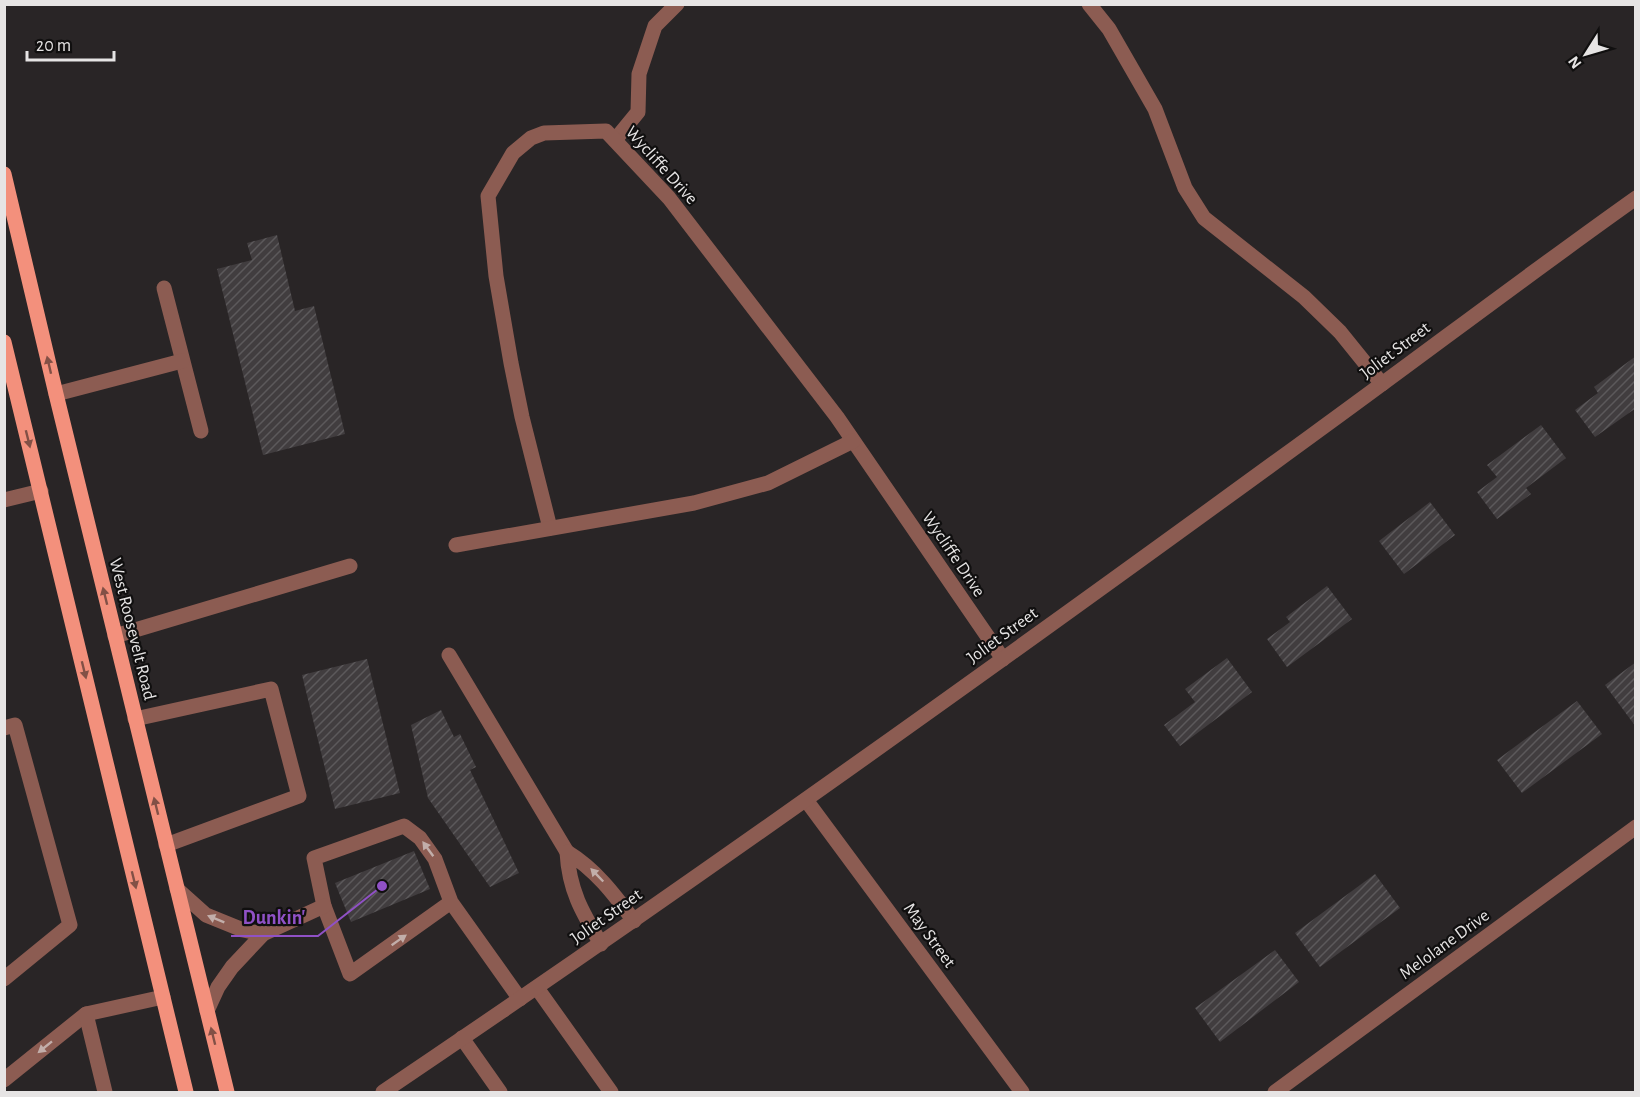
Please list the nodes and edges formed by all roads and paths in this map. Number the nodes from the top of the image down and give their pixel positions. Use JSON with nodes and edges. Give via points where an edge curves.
{"nodes":[{"id":1,"x":677,"y":4,"type":"edge"},
{"id":2,"x":1089,"y":4,"type":"edge"},
{"id":3,"x":615,"y":140,"type":"junction"},
{"id":4,"x":4,"y":174,"type":"edge"},
{"id":5,"x":1635,"y":198,"type":"edge"},
{"id":6,"x":164,"y":288,"type":"dead end"},
{"id":7,"x":4,"y":342,"type":"edge"},
{"id":8,"x":182,"y":361,"type":"junction"},
{"id":9,"x":1382,"y":384,"type":"junction"},
{"id":10,"x":56,"y":394,"type":"junction"},
{"id":11,"x":201,"y":431,"type":"dead end"},
{"id":12,"x":853,"y":441,"type":"junction"},
{"id":13,"x":41,"y":491,"type":"junction"},
{"id":14,"x":4,"y":500,"type":"edge"},
{"id":15,"x":550,"y":528,"type":"junction"},
{"id":16,"x":456,"y":545,"type":"dead end"},
{"id":17,"x":350,"y":566,"type":"dead end"},
{"id":18,"x":115,"y":636,"type":"junction"},
{"id":19,"x":449,"y":655,"type":"dead end"},
{"id":20,"x":1003,"y":659,"type":"junction"},
{"id":21,"x":135,"y":719,"type":"junction"},
{"id":22,"x":4,"y":728,"type":"edge"},
{"id":23,"x":806,"y":800,"type":"junction"},
{"id":24,"x":1635,"y":827,"type":"edge"},
{"id":25,"x":166,"y":845,"type":"junction"},
{"id":26,"x":567,"y":852,"type":"junction"},
{"id":27,"x":177,"y":889,"type":"junction"},
{"id":28,"x":451,"y":902,"type":"junction"},
{"id":29,"x":324,"y":906,"type":"junction"},
{"id":30,"x":634,"y":921,"type":"junction"},
{"id":31,"x":263,"y":934,"type":"junction"},
{"id":32,"x":601,"y":944,"type":"junction"},
{"id":33,"x":4,"y":979,"type":"edge"},
{"id":34,"x":537,"y":988,"type":"junction"},
{"id":35,"x":163,"y":997,"type":"junction"},
{"id":36,"x":519,"y":999,"type":"junction"},
{"id":37,"x":207,"y":1011,"type":"junction"},
{"id":38,"x":86,"y":1014,"type":"junction"},
{"id":39,"x":462,"y":1038,"type":"junction"},
{"id":40,"x":4,"y":1080,"type":"edge"},
{"id":41,"x":105,"y":1092,"type":"edge"},
{"id":42,"x":186,"y":1092,"type":"edge"},
{"id":43,"x":226,"y":1092,"type":"edge"},
{"id":44,"x":383,"y":1092,"type":"edge"},
{"id":45,"x":500,"y":1092,"type":"edge"},
{"id":46,"x":611,"y":1092,"type":"edge"},
{"id":47,"x":1022,"y":1092,"type":"edge"},
{"id":48,"x":1275,"y":1092,"type":"edge"}],
"edges":[{"from":1,"to":3,"type":"street","via":[[655,26],[639,74],[638,112]]},
{"from":2,"to":9,"type":"street","via":[[1109,29],[1155,109],[1185,188],[1204,218],[1304,297],[1340,332]]},
{"from":3,"to":12,"type":"street","name":"Wycliffe Drive","via":[[669,198]]},
{"from":3,"to":15,"type":"street","name":"Wycliffe Drive","via":[[606,131],[544,133],[531,138],[513,153],[488,196],[511,363]]},
{"from":10,"to":4,"type":"main road","name":"West Roosevelt Road","one_way":true},
{"from":5,"to":9,"type":"street","name":"Joliet Street"},
{"from":6,"to":8,"type":"street"},
{"from":7,"to":13,"type":"main road","one_way":true},
{"from":8,"to":10,"type":"street"},
{"from":8,"to":11,"type":"street"},
{"from":9,"to":20,"type":"street","name":"Joliet Street"},
{"from":18,"to":10,"type":"main road","name":"West Roosevelt Road","one_way":true},
{"from":12,"to":15,"type":"street","via":[[768,483],[694,503]]},
{"from":12,"to":20,"type":"street","name":"Wycliffe Drive"},
{"from":13,"to":14,"type":"street"},
{"from":13,"to":35,"type":"main road","one_way":true},
{"from":15,"to":16,"type":"street"},
{"from":17,"to":18,"type":"street"},
{"from":18,"to":21,"type":"main road","name":"West Roosevelt Road"},
{"from":19,"to":26,"type":"street"},
{"from":20,"to":23,"type":"street","name":"Joliet Street"},
{"from":25,"to":21,"type":"main road","name":"West Roosevelt Road","one_way":true},
{"from":21,"to":25,"type":"street","via":[[271,689],[299,796]]},
{"from":22,"to":33,"type":"street","via":[[15,725],[70,925]]},
{"from":23,"to":30,"type":"street","name":"Joliet Street"},
{"from":23,"to":47,"type":"street","name":"May Street"},
{"from":24,"to":48,"type":"street","name":"Melolane Drive"},
{"from":25,"to":27,"type":"main road","name":"West Roosevelt Road"},
{"from":30,"to":26,"type":"street","one_way":true,"via":[[597,875]]},
{"from":26,"to":32,"type":"street","via":[[573,892]]},
{"from":31,"to":27,"type":"street","one_way":true,"via":[[206,915]]},
{"from":27,"to":37,"type":"main road","name":"West Roosevelt Road"},
{"from":29,"to":28,"type":"street","one_way":true,"via":[[350,974]]},
{"from":28,"to":29,"type":"street","one_way":true,"via":[[435,859],[420,838],[404,826],[314,858]]},
{"from":28,"to":36,"type":"street"},
{"from":29,"to":31,"type":"street"},
{"from":30,"to":32,"type":"street","name":"Joliet Street"},
{"from":31,"to":37,"type":"street","via":[[227,974]]},
{"from":32,"to":34,"type":"street","name":"Joliet Street"},
{"from":34,"to":36,"type":"street","name":"Joliet Street"},
{"from":34,"to":46,"type":"street"},
{"from":35,"to":38,"type":"street"},
{"from":35,"to":42,"type":"main road"},
{"from":36,"to":39,"type":"street","name":"Joliet Street"},
{"from":43,"to":37,"type":"main road","name":"West Roosevelt Road","one_way":true},
{"from":38,"to":40,"type":"street","one_way":true},
{"from":38,"to":41,"type":"street"},
{"from":39,"to":44,"type":"street","name":"Joliet Street"},
{"from":39,"to":45,"type":"street"}]}
